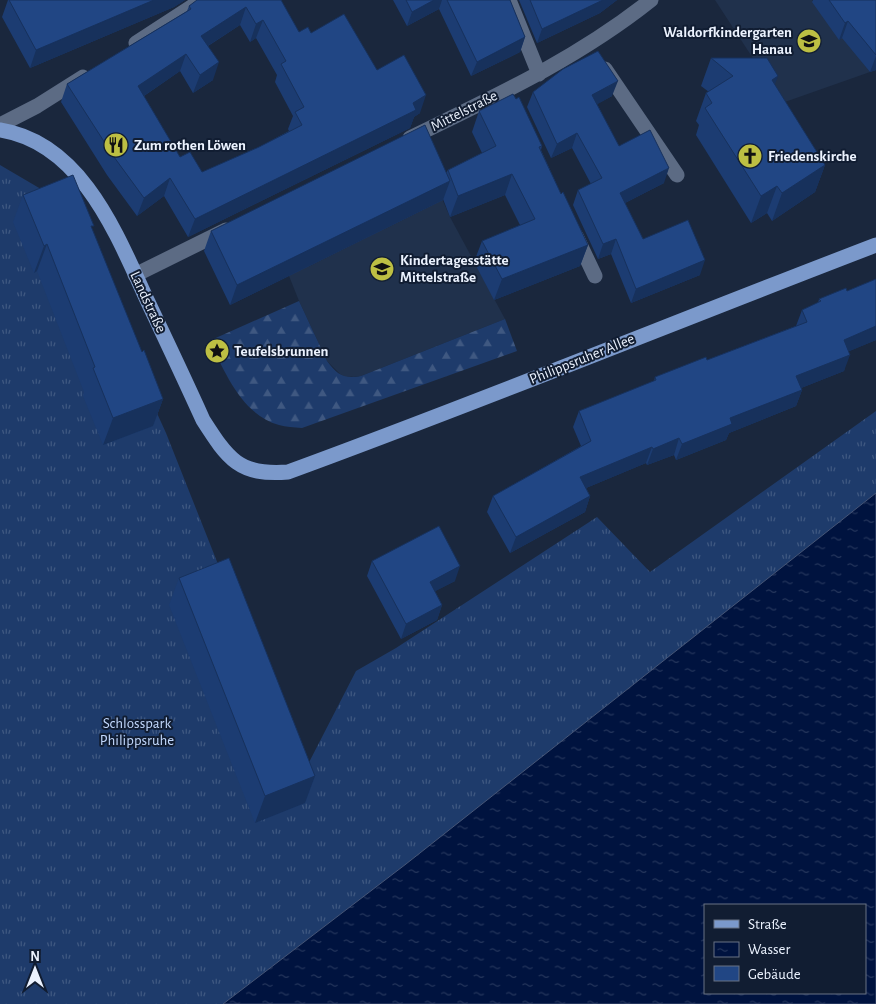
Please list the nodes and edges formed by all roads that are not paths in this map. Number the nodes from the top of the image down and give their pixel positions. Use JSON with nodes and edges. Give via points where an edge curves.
{"nodes":[{"id":1,"x":202,"y":0,"type":"edge"},
{"id":2,"x":510,"y":0,"type":"edge"},
{"id":3,"x":651,"y":0,"type":"edge"},
{"id":4,"x":589,"y":45,"type":"junction"},
{"id":5,"x":127,"y":48,"type":"edge"},
{"id":6,"x":93,"y":70,"type":"edge"},
{"id":7,"x":539,"y":74,"type":"junction"},
{"id":8,"x":0,"y":125,"type":"edge"},
{"id":9,"x":0,"y":130,"type":"edge"},
{"id":10,"x":393,"y":147,"type":"edge"},
{"id":11,"x":677,"y":175,"type":"dead end"},
{"id":12,"x":242,"y":222,"type":"edge"},
{"id":13,"x":570,"y":222,"type":"edge"},
{"id":14,"x":876,"y":244,"type":"edge"},
{"id":15,"x":136,"y":275,"type":"junction"},
{"id":16,"x":594,"y":276,"type":"dead end"},
{"id":17,"x":288,"y":472,"type":"joint"}],
"edges":[{"from":1,"to":5,"type":"street"},
{"from":2,"to":7,"type":"street"},
{"from":3,"to":4,"type":"street","name":"Mittelstraße"},
{"from":4,"to":7,"type":"street","name":"Mittelstraße"},
{"from":4,"to":11,"type":"street"},
{"from":6,"to":8,"type":"street"},
{"from":7,"to":10,"type":"street","name":"Mittelstraße","via":[[511,93]]},
{"from":9,"to":15,"type":"main road","name":"Landstraße","via":[[38,143],[70,167],[89,188]]},
{"from":12,"to":15,"type":"street"},
{"from":13,"to":16,"type":"street"},
{"from":14,"to":17,"type":"main road","name":"Philippsruher Allee","via":[[509,389]]},
{"from":15,"to":17,"type":"main road","name":"Landstraße","via":[[204,420],[218,442],[233,459],[254,472]]}]}
